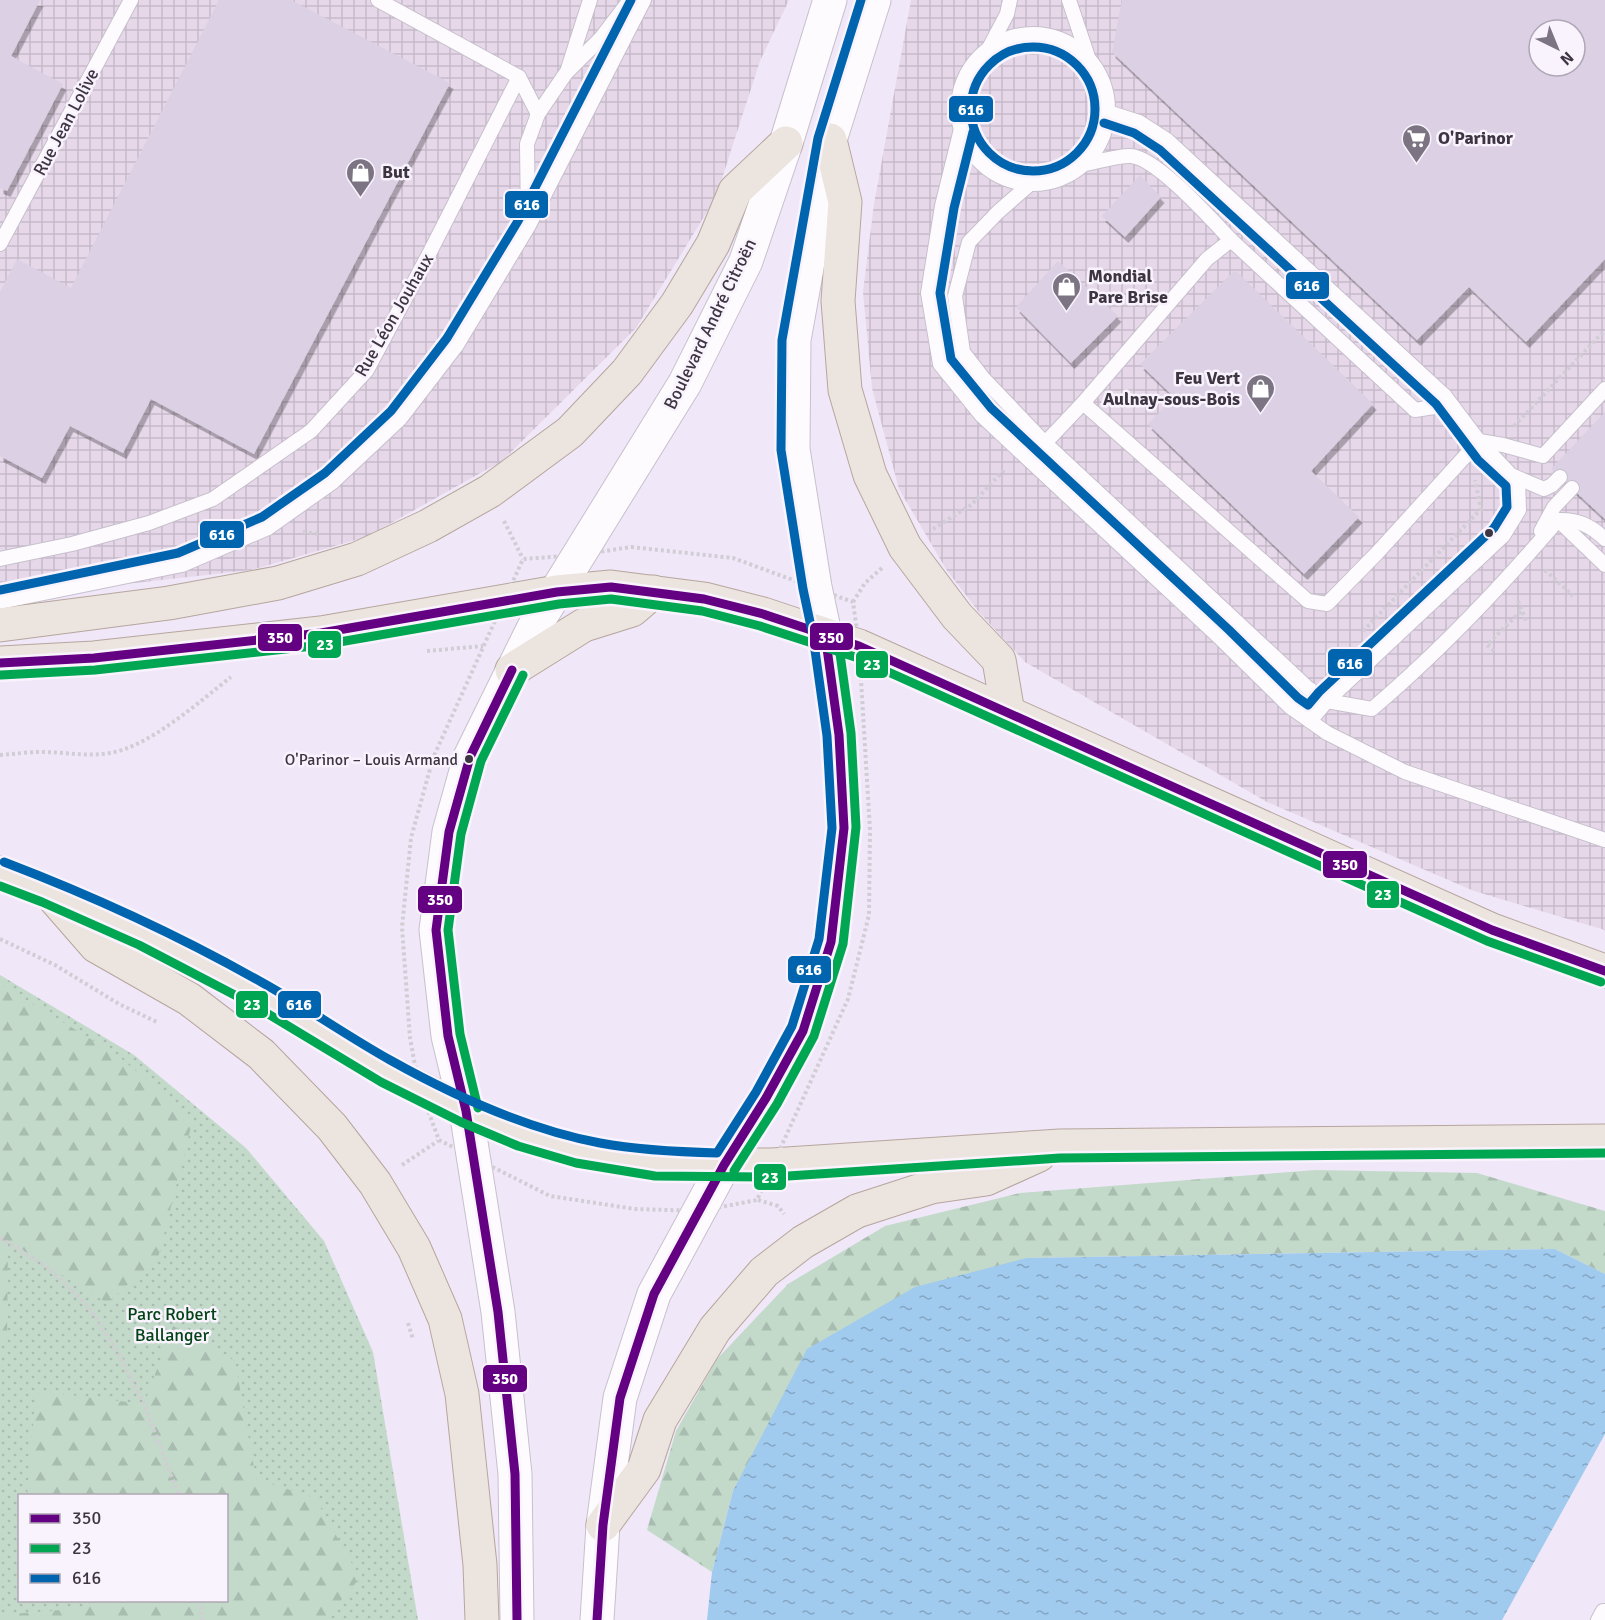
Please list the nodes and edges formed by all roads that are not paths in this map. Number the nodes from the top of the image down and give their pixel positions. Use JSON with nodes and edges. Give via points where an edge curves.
{"nodes":[{"id":1,"x":131,"y":0,"type":"edge"},
{"id":2,"x":378,"y":0,"type":"edge"},
{"id":3,"x":590,"y":0,"type":"edge"},
{"id":4,"x":630,"y":0,"type":"edge"},
{"id":5,"x":644,"y":0,"type":"edge"},
{"id":6,"x":830,"y":0,"type":"edge"},
{"id":7,"x":874,"y":0,"type":"edge"},
{"id":8,"x":1010,"y":0,"type":"edge"},
{"id":9,"x":1069,"y":0,"type":"edge"},
{"id":10,"x":989,"y":48,"type":"junction"},
{"id":11,"x":1088,"y":57,"type":"junction"},
{"id":12,"x":566,"y":73,"type":"junction"},
{"id":13,"x":519,"y":77,"type":"junction"},
{"id":14,"x":1108,"y":112,"type":"junction"},
{"id":15,"x":538,"y":114,"type":"junction"},
{"id":16,"x":961,"y":129,"type":"junction"},
{"id":17,"x":830,"y":140,"type":"junction"},
{"id":18,"x":786,"y":142,"type":"junction"},
{"id":19,"x":1084,"y":164,"type":"junction"},
{"id":20,"x":1030,"y":184,"type":"junction"},
{"id":21,"x":528,"y":227,"type":"junction"},
{"id":22,"x":1232,"y":240,"type":"junction"},
{"id":23,"x":0,"y":244,"type":"edge"},
{"id":24,"x":1605,"y":389,"type":"edge"},
{"id":25,"x":1445,"y":396,"type":"junction"},
{"id":26,"x":1083,"y":403,"type":"junction"},
{"id":27,"x":1479,"y":441,"type":"junction"},
{"id":28,"x":1045,"y":443,"type":"junction"},
{"id":29,"x":1026,"y":455,"type":"junction"},
{"id":30,"x":1560,"y":477,"type":"dead end"},
{"id":31,"x":1518,"y":479,"type":"junction"},
{"id":32,"x":1572,"y":488,"type":"dead end"},
{"id":33,"x":1558,"y":520,"type":"junction"},
{"id":34,"x":1605,"y":539,"type":"edge"},
{"id":35,"x":1529,"y":554,"type":"junction"},
{"id":36,"x":0,"y":559,"type":"edge"},
{"id":37,"x":1605,"y":565,"type":"edge"},
{"id":38,"x":557,"y":592,"type":"junction"},
{"id":39,"x":653,"y":592,"type":"junction"},
{"id":40,"x":0,"y":602,"type":"edge"},
{"id":41,"x":0,"y":625,"type":"edge"},
{"id":42,"x":825,"y":634,"type":"junction"},
{"id":43,"x":0,"y":663,"type":"edge"},
{"id":44,"x":512,"y":670,"type":"junction"},
{"id":45,"x":1327,"y":701,"type":"junction"},
{"id":46,"x":1008,"y":713,"type":"junction"},
{"id":47,"x":1310,"y":721,"type":"junction"},
{"id":48,"x":1605,"y":840,"type":"edge"},
{"id":49,"x":0,"y":873,"type":"edge"},
{"id":50,"x":47,"y":891,"type":"junction"},
{"id":51,"x":1605,"y":971,"type":"edge"},
{"id":52,"x":466,"y":1111,"type":"junction"},
{"id":53,"x":1605,"y":1140,"type":"edge"},
{"id":54,"x":1060,"y":1146,"type":"junction"},
{"id":55,"x":724,"y":1165,"type":"junction"},
{"id":56,"x":603,"y":1525,"type":"junction"},
{"id":57,"x":1605,"y":1611,"type":"edge"},
{"id":58,"x":483,"y":1620,"type":"edge"},
{"id":59,"x":517,"y":1620,"type":"edge"},
{"id":60,"x":597,"y":1620,"type":"edge"},
{"id":61,"x":1598,"y":1620,"type":"edge"}],
"edges":[{"from":1,"to":23,"type":"lane","name":"Rue Jean Lolive"},
{"from":2,"to":13,"type":"lane"},
{"from":3,"to":12,"type":"lane"},
{"from":4,"to":12,"type":"lane","via":[[601,38]]},
{"from":5,"to":21,"type":"lane"},
{"from":6,"to":18,"type":"main road","name":"Boulevard André Citroën"},
{"from":7,"to":17,"type":"main road"},
{"from":8,"to":10,"type":"lane"},
{"from":9,"to":11,"type":"lane"},
{"from":10,"to":11,"type":"lane","via":[[1008,38],[1029,34],[1051,36]]},
{"from":10,"to":16,"type":"lane","via":[[971,66],[960,90]]},
{"from":11,"to":14,"type":"lane","via":[[1107,92]]},
{"from":12,"to":15,"type":"lane"},
{"from":13,"to":15,"type":"lane"},
{"from":13,"to":36,"type":"lane","name":"Rue Léon Jouhaux","via":[[367,370],[311,431],[213,499],[149,523]]},
{"from":14,"to":19,"type":"lane","via":[[1097,149]]},
{"from":14,"to":25,"type":"lane","via":[[1139,122],[1167,140]]},
{"from":15,"to":21,"type":"lane","via":[[527,144]]},
{"from":16,"to":20,"type":"lane","via":[[978,161],[993,173]]},
{"from":16,"to":29,"type":"lane","via":[[942,206],[928,293],[939,364],[982,416]]},
{"from":17,"to":42,"type":"main road","via":[[794,340],[793,449]]},
{"from":17,"to":46,"type":"main road","via":[[845,202],[838,301],[845,390],[870,475],[905,547],[957,616],[999,660]]},
{"from":18,"to":38,"type":"main road","name":"Boulevard André Citroën","via":[[746,261],[685,383]]},
{"from":18,"to":41,"type":"main road","via":[[735,191],[713,244],[627,372],[570,432],[489,491],[428,526],[357,559],[278,583],[169,603]]},
{"from":19,"to":20,"type":"lane","via":[[1069,176],[1050,183]]},
{"from":19,"to":22,"type":"lane","via":[[1132,155],[1154,166]]},
{"from":20,"to":28,"type":"lane","via":[[969,242],[955,296],[963,351],[983,378]]},
{"from":21,"to":40,"type":"lane","via":[[457,345],[400,419],[333,482],[268,528],[182,565]]},
{"from":22,"to":25,"type":"lane","via":[[1415,410],[1434,407]]},
{"from":22,"to":26,"type":"lane","via":[[1207,259]]},
{"from":24,"to":27,"type":"lane","via":[[1543,456]]},
{"from":25,"to":27,"type":"lane"},
{"from":26,"to":27,"type":"lane","via":[[1308,601],[1327,604]]},
{"from":26,"to":28,"type":"lane"},
{"from":27,"to":31,"type":"lane"},
{"from":28,"to":29,"type":"lane"},
{"from":28,"to":45,"type":"lane","via":[[1308,688]]},
{"from":29,"to":47,"type":"lane","via":[[1290,707]]},
{"from":30,"to":31,"type":"lane","via":[[1544,489]]},
{"from":31,"to":45,"type":"lane","via":[[1519,510],[1503,536]]},
{"from":32,"to":35,"type":"lane","via":[[1554,507]]},
{"from":33,"to":34,"type":"lane","via":[[1572,519],[1594,528]]},
{"from":33,"to":35,"type":"lane"},
{"from":33,"to":37,"type":"lane"},
{"from":35,"to":45,"type":"lane","via":[[1450,637],[1372,709]]},
{"from":38,"to":39,"type":"main road","via":[[611,587]]},
{"from":38,"to":43,"type":"main road","via":[[321,633],[94,658]]},
{"from":38,"to":44,"type":"main road","name":"Boulevard André Citroën"},
{"from":39,"to":42,"type":"main road","via":[[704,599]]},
{"from":39,"to":44,"type":"main road","via":[[632,610],[584,625]]},
{"from":42,"to":46,"type":"main road"},
{"from":42,"to":55,"type":"main road","via":[[839,735],[844,828],[831,942],[803,1031]]},
{"from":44,"to":52,"type":"main road","name":"Boulevard André Citroën","via":[[470,757],[449,832],[436,930],[448,1036]]},
{"from":45,"to":47,"type":"lane"},
{"from":46,"to":51,"type":"main road","via":[[1492,930]]},
{"from":47,"to":48,"type":"lane","via":[[1405,772]]},
{"from":49,"to":50,"type":"main road"},
{"from":50,"to":52,"type":"main road","via":[[144,934],[256,993],[387,1072]]},
{"from":50,"to":58,"type":"main road","via":[[96,946],[189,999],[261,1054],[332,1127],[375,1183],[408,1238],[445,1320],[462,1394]]},
{"from":52,"to":55,"type":"main road","via":[[521,1134],[579,1151],[657,1164]]},
{"from":52,"to":59,"type":"main road","via":[[498,1312],[515,1474]]},
{"from":53,"to":54,"type":"main road"},
{"from":54,"to":55,"type":"main road"},
{"from":54,"to":56,"type":"main road","via":[[986,1179],[931,1187],[857,1211],[803,1242],[764,1272],[715,1329],[660,1420],[644,1468]]},
{"from":55,"to":56,"type":"main road","via":[[654,1294],[620,1398]]},
{"from":56,"to":60,"type":"main road"},
{"from":57,"to":61,"type":"lane"}]}
